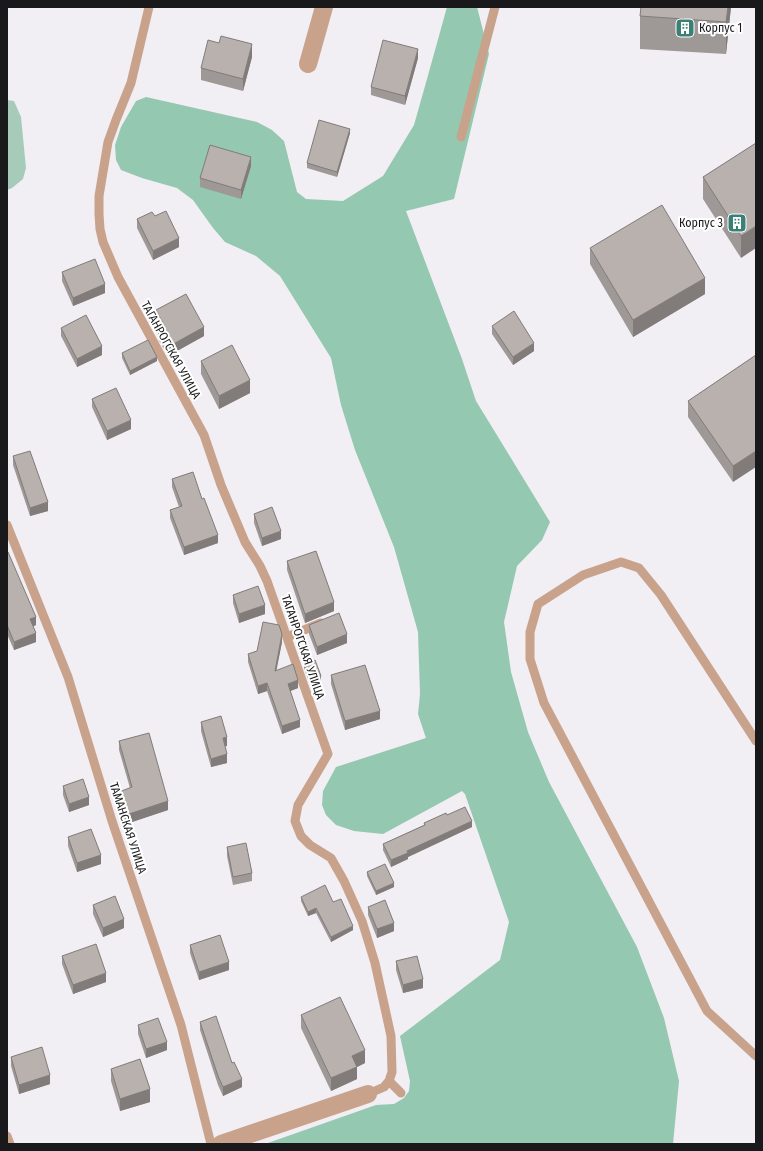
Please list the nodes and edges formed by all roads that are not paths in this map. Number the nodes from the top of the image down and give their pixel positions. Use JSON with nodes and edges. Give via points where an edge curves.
{"nodes":[{"id":1,"x":149,"y":7,"type":"edge"},
{"id":2,"x":324,"y":7,"type":"edge"},
{"id":3,"x":494,"y":7,"type":"edge"},
{"id":4,"x":308,"y":64,"type":"dead end"},
{"id":5,"x":460,"y":137,"type":"dead end"},
{"id":6,"x":7,"y":525,"type":"edge"},
{"id":7,"x":330,"y":619,"type":"edge"},
{"id":8,"x":287,"y":637,"type":"junction"},
{"id":9,"x":756,"y":741,"type":"edge"},
{"id":10,"x":756,"y":1056,"type":"edge"},
{"id":11,"x":390,"y":1081,"type":"junction"},
{"id":12,"x":401,"y":1093,"type":"dead end"},
{"id":13,"x":368,"y":1094,"type":"joint"},
{"id":14,"x":7,"y":1136,"type":"edge"},
{"id":15,"x":10,"y":1144,"type":"edge"},
{"id":16,"x":211,"y":1144,"type":"edge"},
{"id":17,"x":221,"y":1144,"type":"edge"}],
"edges":[{"from":1,"to":8,"type":"lane","name":"ТАГАНРОГСКАЯ УЛИЦА","via":[[131,83],[108,142],[99,196],[100,229],[103,242],[125,290],[204,435],[221,485],[245,542],[267,581]]},
{"from":2,"to":4,"type":"street"},
{"from":3,"to":5,"type":"lane"},
{"from":6,"to":16,"type":"lane","name":"ТАМАНСКАЯ УЛИЦА","via":[[68,677],[112,821],[181,1025]]},
{"from":7,"to":8,"type":"lane"},
{"from":8,"to":11,"type":"lane","name":"ТАГАНРОГСКАЯ УЛИЦА","via":[[328,754],[298,805],[295,821],[301,836],[331,858],[362,921],[375,963],[391,1036]]},
{"from":9,"to":10,"type":"lane","via":[[661,595],[639,568],[621,562],[584,575],[538,604],[530,632],[530,659],[544,703],[707,1011]]},
{"from":11,"to":12,"type":"lane"},
{"from":11,"to":13,"type":"lane","via":[[384,1087]]},
{"from":13,"to":17,"type":"street"},
{"from":14,"to":15,"type":"lane"}]}
